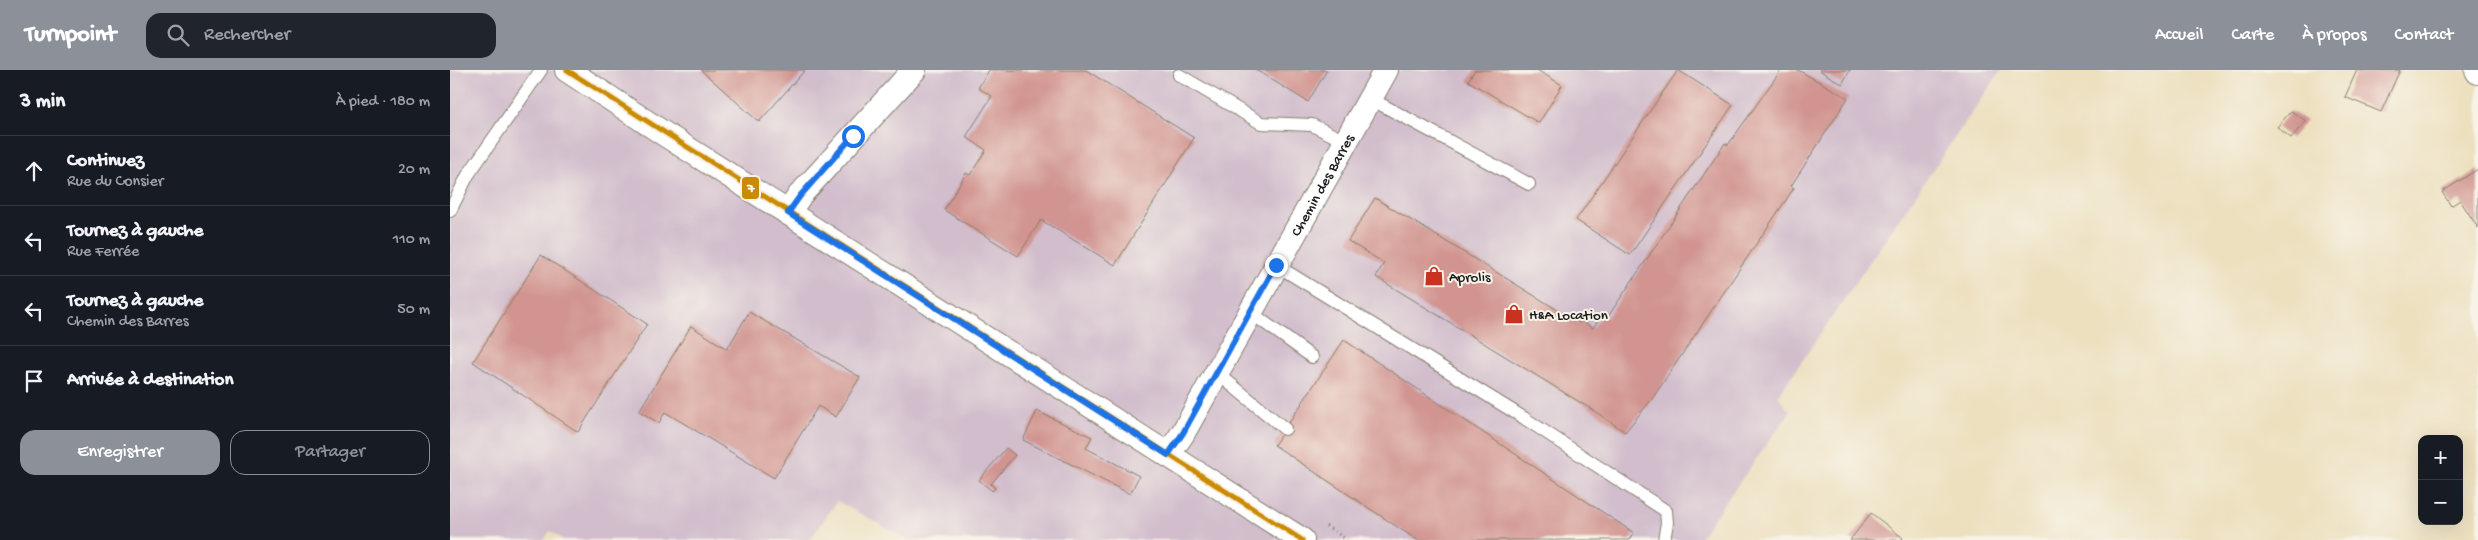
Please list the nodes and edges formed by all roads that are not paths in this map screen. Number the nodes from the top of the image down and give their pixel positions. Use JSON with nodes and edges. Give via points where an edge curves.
{"nodes":[{"id":1,"x":541,"y":70,"type":"edge"},
{"id":2,"x":567,"y":70,"type":"edge"},
{"id":3,"x":914,"y":70,"type":"edge"},
{"id":4,"x":1386,"y":70,"type":"edge"},
{"id":5,"x":1180,"y":75,"type":"dead end"},
{"id":6,"x":1371,"y":99,"type":"junction"},
{"id":7,"x":1348,"y":142,"type":"junction"},
{"id":8,"x":1529,"y":184,"type":"dead end"},
{"id":9,"x":450,"y":210,"type":"edge"},
{"id":10,"x":788,"y":213,"type":"junction"},
{"id":11,"x":1276,"y":265,"type":"junction"},
{"id":12,"x":1250,"y":312,"type":"junction"},
{"id":13,"x":1312,"y":357,"type":"dead end"},
{"id":14,"x":1216,"y":372,"type":"junction"},
{"id":15,"x":1284,"y":429,"type":"dead end"},
{"id":16,"x":1168,"y":455,"type":"junction"},
{"id":17,"x":1302,"y":540,"type":"edge"},
{"id":18,"x":1664,"y":540,"type":"edge"}],
"edges":[{"from":1,"to":9,"type":"lane","via":[[468,175]]},
{"from":2,"to":10,"type":"street"},
{"from":3,"to":10,"type":"street"},
{"from":4,"to":6,"type":"street","name":"Chemin des Barres"},
{"from":5,"to":7,"type":"lane","via":[[1261,123],[1312,125]]},
{"from":6,"to":7,"type":"street","name":"Chemin des Barres"},
{"from":6,"to":8,"type":"lane"},
{"from":7,"to":11,"type":"street","name":"Chemin des Barres"},
{"from":10,"to":16,"type":"street"},
{"from":11,"to":12,"type":"street","name":"Chemin des Barres"},
{"from":11,"to":18,"type":"lane","via":[[1524,418],[1666,512]]},
{"from":12,"to":13,"type":"lane"},
{"from":12,"to":14,"type":"street","name":"Chemin des Barres"},
{"from":14,"to":15,"type":"lane"},
{"from":14,"to":16,"type":"street","name":"Chemin des Barres"},
{"from":16,"to":17,"type":"street"}]}
